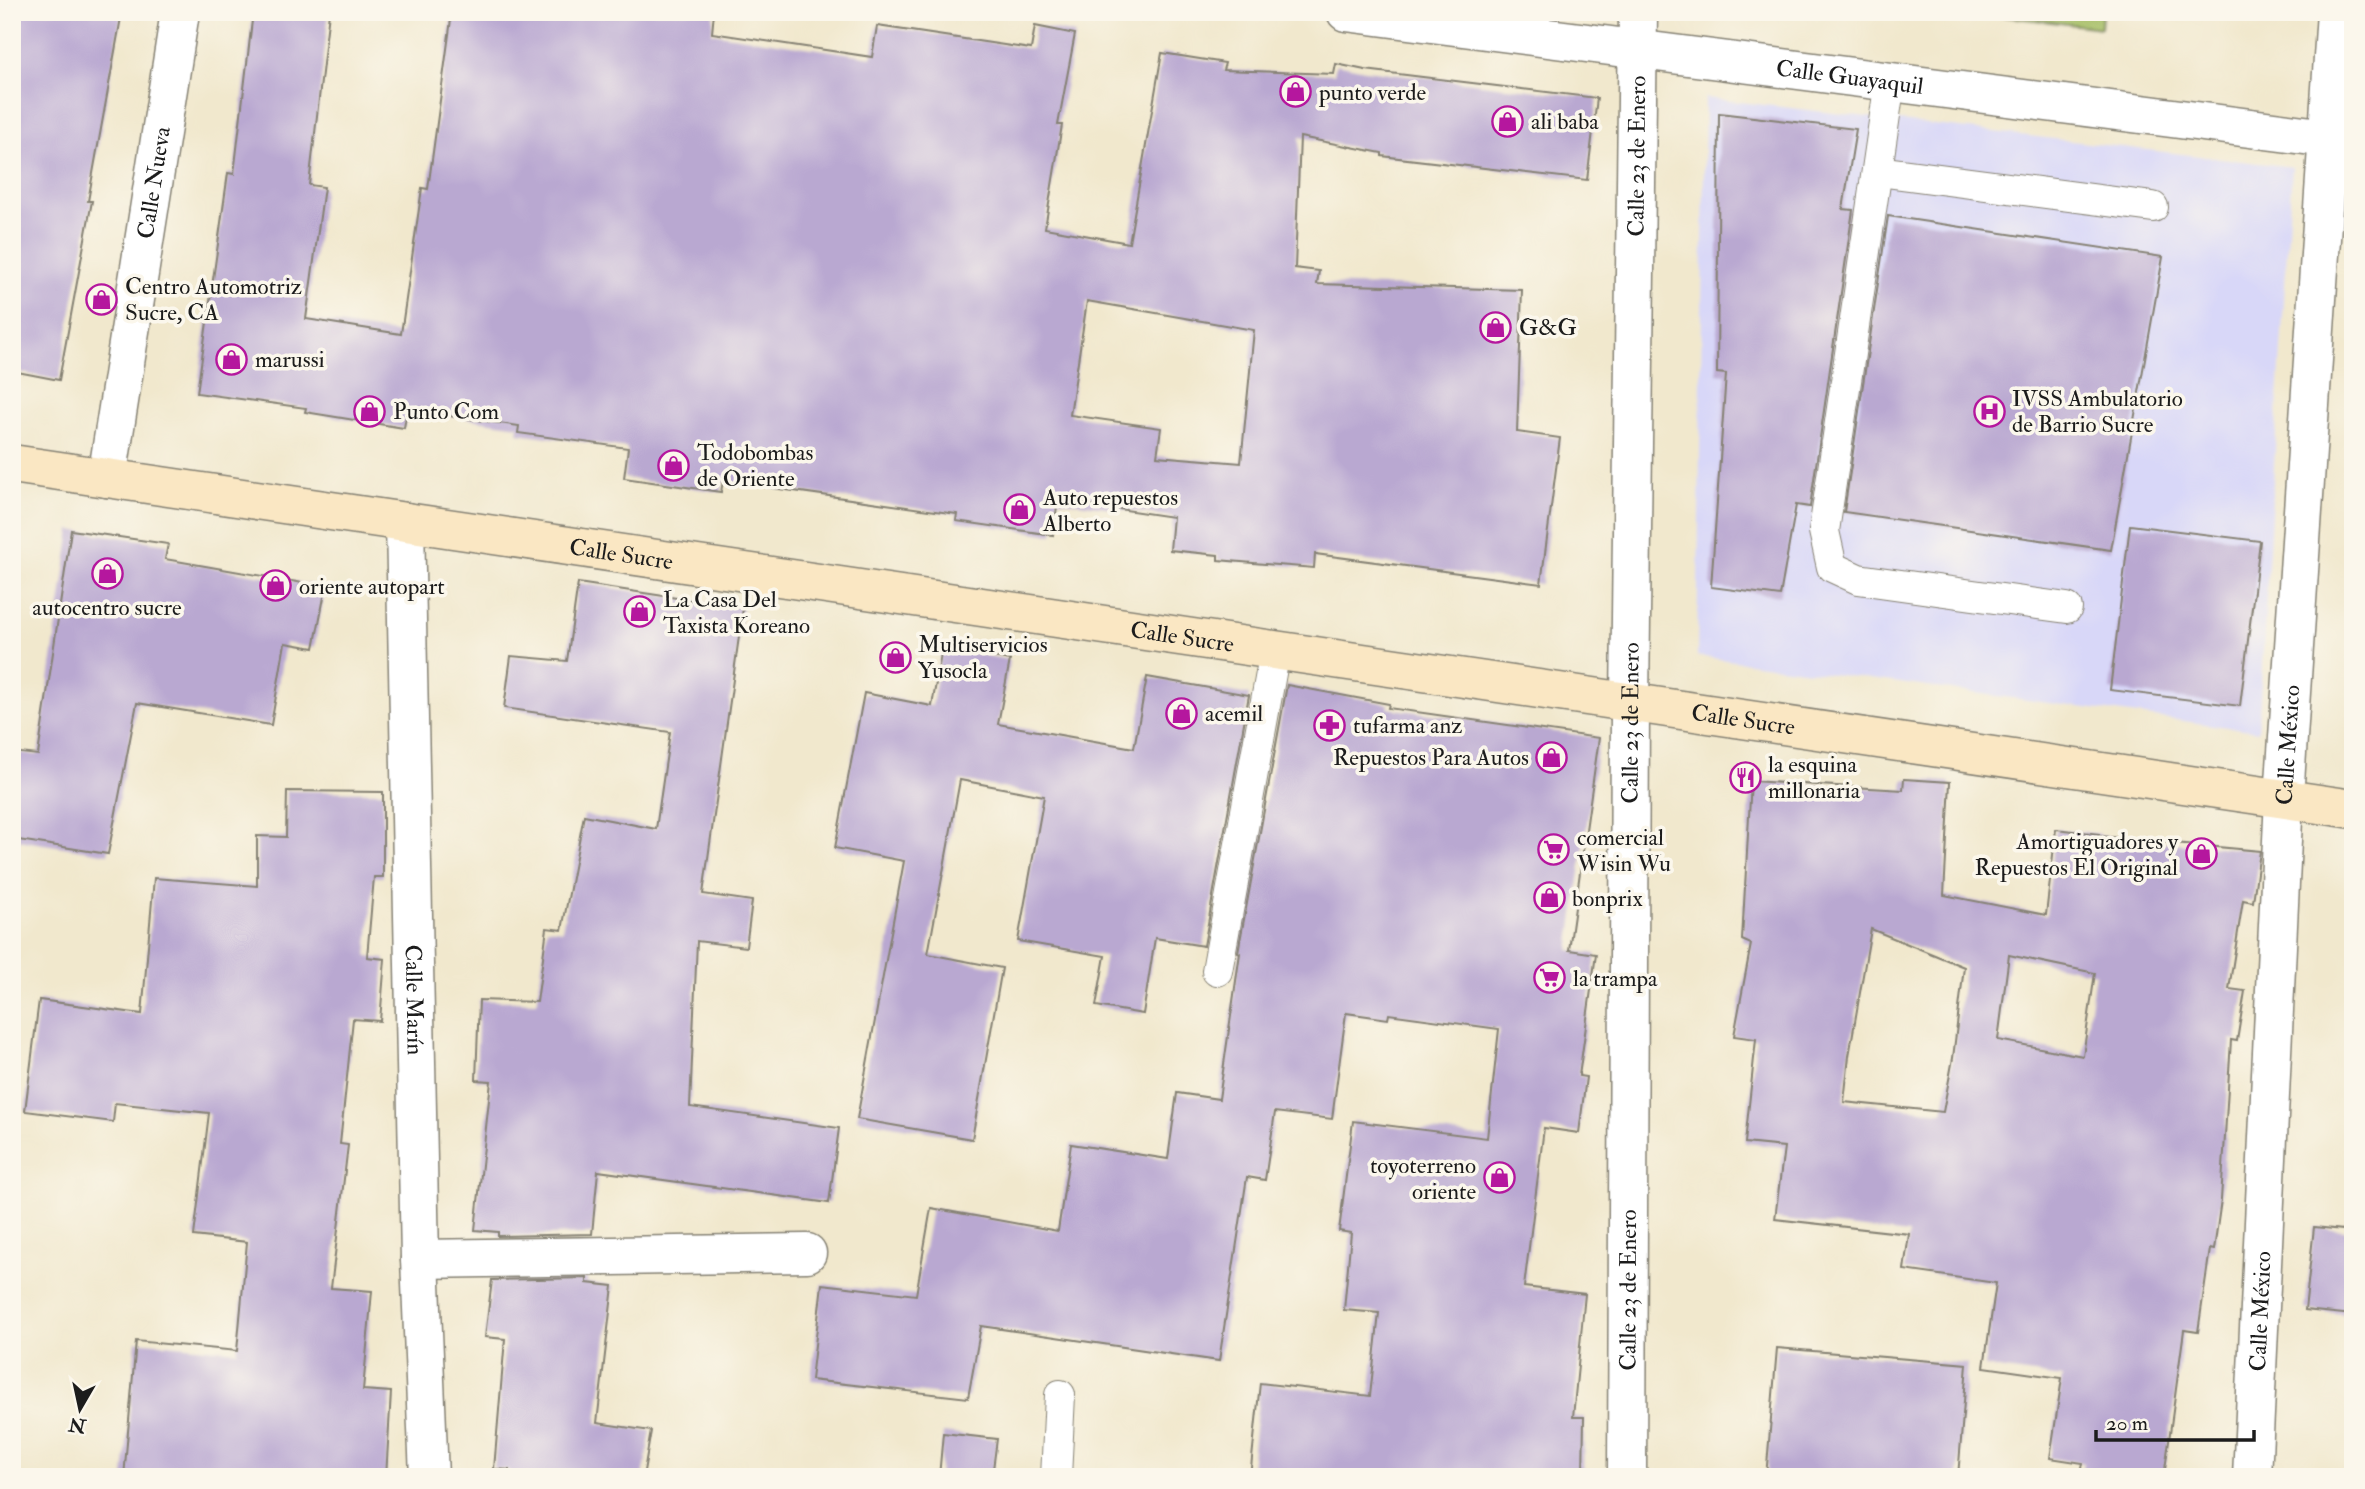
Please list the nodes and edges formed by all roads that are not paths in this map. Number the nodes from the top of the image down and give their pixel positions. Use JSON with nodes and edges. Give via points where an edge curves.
{"nodes":[{"id":1,"x":180,"y":12,"type":"edge"},
{"id":2,"x":1346,"y":12,"type":"edge"},
{"id":3,"x":2336,"y":12,"type":"edge"},
{"id":4,"x":1638,"y":30,"type":"edge"},
{"id":5,"x":1890,"y":81,"type":"junction"},
{"id":6,"x":2340,"y":140,"type":"edge"},
{"id":7,"x":1878,"y":171,"type":"junction"},
{"id":8,"x":2153,"y":207,"type":"dead end"},
{"id":9,"x":12,"y":464,"type":"edge"},
{"id":10,"x":107,"y":478,"type":"junction"},
{"id":11,"x":405,"y":522,"type":"junction"},
{"id":12,"x":2067,"y":608,"type":"dead end"},
{"id":13,"x":1275,"y":651,"type":"junction"},
{"id":14,"x":1630,"y":704,"type":"junction"},
{"id":15,"x":2284,"y":798,"type":"junction"},
{"id":16,"x":2353,"y":808,"type":"edge"},
{"id":17,"x":1217,"y":971,"type":"dead end"},
{"id":18,"x":807,"y":1253,"type":"dead end"},
{"id":19,"x":420,"y":1259,"type":"junction"},
{"id":20,"x":1060,"y":1395,"type":"dead end"},
{"id":21,"x":429,"y":1477,"type":"edge"},
{"id":22,"x":1056,"y":1477,"type":"edge"},
{"id":23,"x":1627,"y":1477,"type":"edge"},
{"id":24,"x":2252,"y":1477,"type":"edge"}],
"edges":[{"from":1,"to":10,"type":"street","name":"Calle Nueva"},
{"from":2,"to":4,"type":"street","name":"Calle Guayaquil"},
{"from":3,"to":6,"type":"street","name":"Calle México"},
{"from":4,"to":5,"type":"street","name":"Calle Guayaquil"},
{"from":4,"to":14,"type":"street","name":"Calle 23 de Enero"},
{"from":5,"to":6,"type":"street","name":"Calle Guayaquil"},
{"from":5,"to":7,"type":"lane"},
{"from":6,"to":15,"type":"street","name":"Calle México"},
{"from":7,"to":8,"type":"lane"},
{"from":7,"to":12,"type":"lane","via":[[1824,531],[1832,566],[1858,579]]},
{"from":9,"to":10,"type":"street","name":"Calle Sucre"},
{"from":10,"to":11,"type":"street","name":"Calle Sucre"},
{"from":11,"to":13,"type":"street","name":"Calle Sucre"},
{"from":11,"to":19,"type":"street","name":"Calle Marín"},
{"from":13,"to":14,"type":"street","name":"Calle Sucre"},
{"from":13,"to":17,"type":"lane"},
{"from":14,"to":15,"type":"street","name":"Calle Sucre"},
{"from":14,"to":23,"type":"street","name":"Calle 23 de Enero"},
{"from":15,"to":16,"type":"street","name":"Calle Sucre"},
{"from":15,"to":24,"type":"street","name":"Calle México"},
{"from":18,"to":19,"type":"street"},
{"from":19,"to":21,"type":"street","name":"Calle Marín"},
{"from":20,"to":22,"type":"lane"}]}
